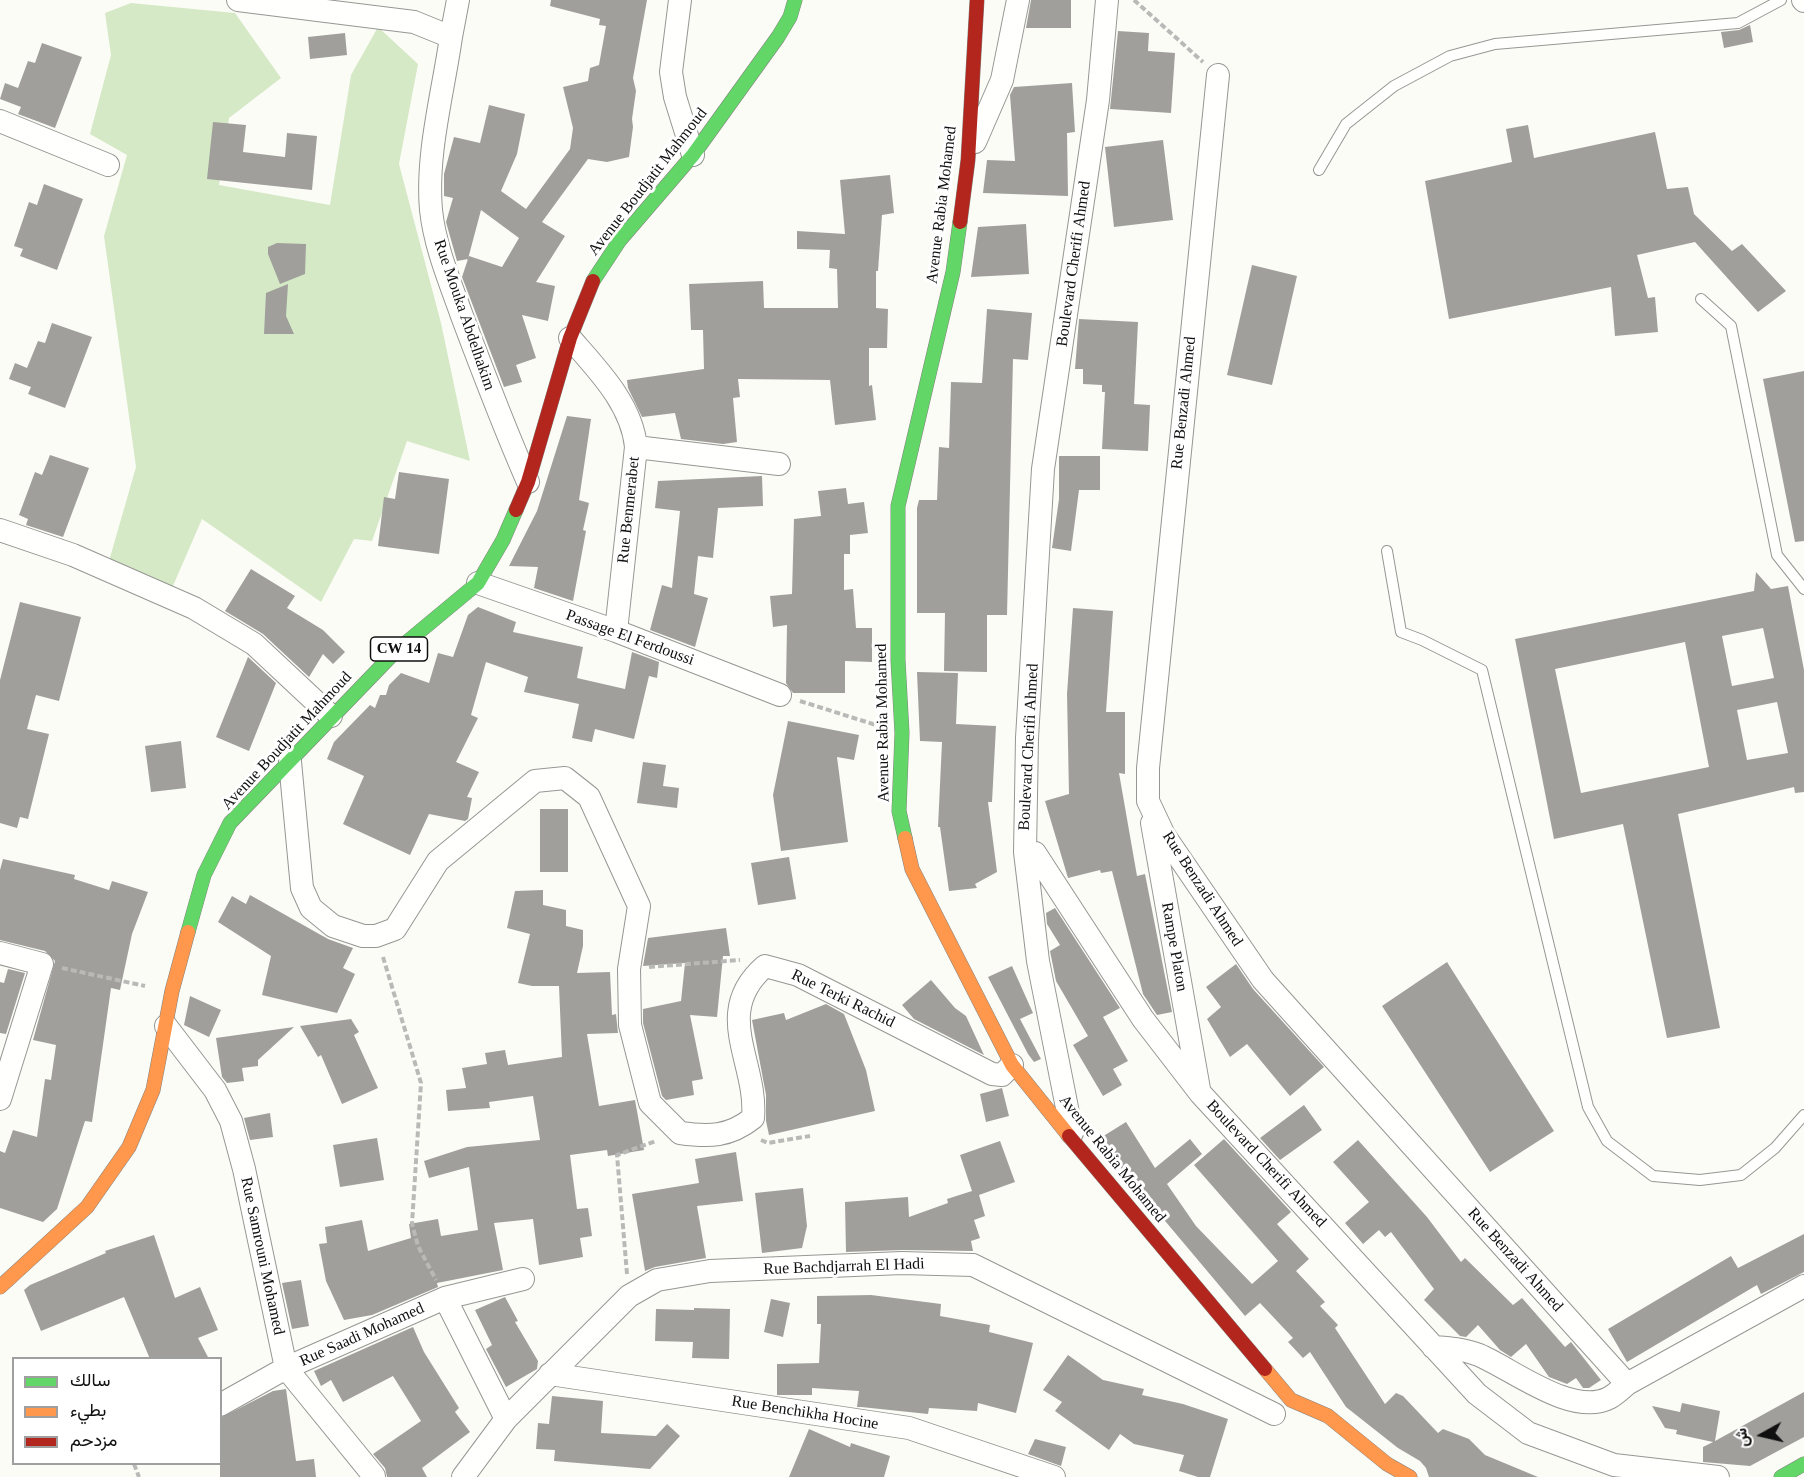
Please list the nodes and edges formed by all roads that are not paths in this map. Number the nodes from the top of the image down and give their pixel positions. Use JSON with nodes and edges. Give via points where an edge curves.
{"nodes":[{"id":1,"x":237,"y":0,"type":"edge"},
{"id":2,"x":458,"y":0,"type":"edge"},
{"id":3,"x":680,"y":0,"type":"edge"},
{"id":4,"x":795,"y":0,"type":"edge"},
{"id":5,"x":977,"y":0,"type":"edge"},
{"id":6,"x":1018,"y":0,"type":"edge"},
{"id":7,"x":1107,"y":0,"type":"edge"},
{"id":8,"x":1781,"y":0,"type":"edge"},
{"id":9,"x":451,"y":38,"type":"junction"},
{"id":10,"x":1218,"y":75,"type":"road end"},
{"id":11,"x":0,"y":121,"type":"edge"},
{"id":12,"x":693,"y":155,"type":"junction"},
{"id":13,"x":968,"y":160,"type":"junction"},
{"id":14,"x":108,"y":165,"type":"dead end"},
{"id":15,"x":1319,"y":170,"type":"dead end"},
{"id":16,"x":1701,"y":299,"type":"dead end"},
{"id":17,"x":570,"y":338,"type":"junction"},
{"id":18,"x":636,"y":447,"type":"junction"},
{"id":19,"x":779,"y":464,"type":"dead end"},
{"id":20,"x":528,"y":482,"type":"junction"},
{"id":21,"x":0,"y":530,"type":"edge"},
{"id":22,"x":1387,"y":551,"type":"dead end"},
{"id":23,"x":478,"y":583,"type":"junction"},
{"id":24,"x":1804,"y":589,"type":"edge"},
{"id":25,"x":616,"y":631,"type":"junction"},
{"id":26,"x":780,"y":695,"type":"road end"},
{"id":27,"x":331,"y":716,"type":"junction"},
{"id":28,"x":290,"y":762,"type":"junction"},
{"id":29,"x":1148,"y":801,"type":"junction"},
{"id":30,"x":1025,"y":852,"type":"junction"},
{"id":31,"x":0,"y":952,"type":"edge"},
{"id":32,"x":166,"y":1026,"type":"junction"},
{"id":33,"x":1012,"y":1065,"type":"junction"},
{"id":34,"x":1200,"y":1093,"type":"junction"},
{"id":35,"x":0,"y":1099,"type":"edge"},
{"id":36,"x":1804,"y":1115,"type":"edge"},
{"id":37,"x":1073,"y":1141,"type":"junction"},
{"id":38,"x":523,"y":1279,"type":"dead end"},
{"id":39,"x":1804,"y":1286,"type":"edge"},
{"id":40,"x":0,"y":1287,"type":"edge"},
{"id":41,"x":445,"y":1298,"type":"junction"},
{"id":42,"x":1433,"y":1347,"type":"junction"},
{"id":43,"x":286,"y":1368,"type":"junction"},
{"id":44,"x":550,"y":1374,"type":"junction"},
{"id":45,"x":1627,"y":1384,"type":"junction"},
{"id":46,"x":222,"y":1404,"type":"edge"},
{"id":47,"x":1274,"y":1414,"type":"dead end"},
{"id":48,"x":506,"y":1419,"type":"junction"},
{"id":49,"x":1804,"y":1464,"type":"edge"},
{"id":50,"x":374,"y":1476,"type":"edge"},
{"id":51,"x":463,"y":1477,"type":"edge"},
{"id":52,"x":1054,"y":1477,"type":"edge"},
{"id":53,"x":1410,"y":1477,"type":"edge"},
{"id":54,"x":1718,"y":1477,"type":"edge"},
{"id":55,"x":1780,"y":1477,"type":"edge"}],
"edges":[{"from":1,"to":9,"type":"street","via":[[414,22]]},
{"from":2,"to":9,"type":"street","name":"Rue Mouka Abdelhakim"},
{"from":3,"to":12,"type":"street","via":[[671,72]]},
{"from":4,"to":12,"type":"main road","name":"Avenue Boudjatit Mahmoud","number":"CW 14","via":[[778,37]]},
{"from":5,"to":13,"type":"main road","name":"Avenue Rabia Mohamed"},
{"from":6,"to":13,"type":"street","via":[[1002,80]]},
{"from":7,"to":30,"type":"street","name":"Boulevard Cherifi Ahmed","via":[[1098,100],[1043,469],[1027,738]]},
{"from":8,"to":15,"type":"lane","via":[[1738,23],[1495,44],[1450,56],[1394,86],[1346,124]]},
{"from":9,"to":20,"type":"street","name":"Rue Mouka Abdelhakim","via":[[432,164],[433,221],[437,244],[497,411]]},
{"from":10,"to":29,"type":"street","name":"Rue Benzadi Ahmed","via":[[1149,757]]},
{"from":11,"to":14,"type":"street"},
{"from":12,"to":17,"type":"main road","name":"Avenue Boudjatit Mahmoud","number":"CW 14","via":[[597,272]]},
{"from":13,"to":33,"type":"main road","name":"Avenue Rabia Mohamed","via":[[953,272],[898,506],[902,733],[899,811],[912,869]]},
{"from":16,"to":24,"type":"lane","via":[[1731,327],[1777,555]]},
{"from":17,"to":18,"type":"street","name":"Rue Benmerabet","via":[[620,402],[634,428]]},
{"from":17,"to":20,"type":"main road","name":"Avenue Boudjatit Mahmoud","number":"CW 14"},
{"from":18,"to":19,"type":"street"},
{"from":18,"to":25,"type":"street","name":"Rue Benmerabet"},
{"from":20,"to":23,"type":"main road","name":"Avenue Boudjatit Mahmoud","number":"CW 14","via":[[503,540]]},
{"from":21,"to":27,"type":"street","via":[[72,555],[194,608],[254,644]]},
{"from":22,"to":36,"type":"lane","via":[[1401,632],[1482,670],[1588,1107],[1607,1141],[1653,1176],[1700,1180],[1741,1174],[1775,1148]]},
{"from":23,"to":25,"type":"street","name":"Passage El Ferdoussi"},
{"from":23,"to":27,"type":"main road","name":"Avenue Boudjatit Mahmoud","number":"CW 14","via":[[395,652]]},
{"from":25,"to":26,"type":"street","name":"Passage El Ferdoussi"},
{"from":27,"to":28,"type":"main road","name":"Avenue Boudjatit Mahmoud","number":"CW 14"},
{"from":28,"to":32,"type":"main road","name":"Avenue Boudjatit Mahmoud","number":"CW 14","via":[[230,823],[204,875]]},
{"from":28,"to":33,"type":"street","name":"Rue Terki Rachid","via":[[302,888],[311,908],[333,926],[363,936],[395,929],[438,861],[535,781],[565,778],[589,797],[639,906],[629,969],[630,1025],[650,1103],[680,1133],[711,1135],[737,1131],[753,1118],[755,1096],[739,1038],[738,1016],[749,979],[765,966],[798,975],[993,1074],[1002,1075]]},
{"from":29,"to":34,"type":"street","name":"Rampe Platon"},
{"from":29,"to":45,"type":"street","name":"Rue Benzadi Ahmed","via":[[1164,835],[1263,980]]},
{"from":30,"to":34,"type":"street","name":"Boulevard Cherifi Ahmed","via":[[1035,853],[1143,1019]]},
{"from":30,"to":37,"type":"street","via":[[1038,961]]},
{"from":31,"to":35,"type":"street","via":[[42,964]]},
{"from":32,"to":40,"type":"main road","name":"Avenue Boudjatit Mahmoud","number":"CW 14","via":[[153,1090],[129,1147],[87,1207]]},
{"from":32,"to":43,"type":"street","name":"Rue Samrouni Mohamed","via":[[215,1090],[231,1121]]},
{"from":33,"to":37,"type":"main road","name":"Avenue Rabia Mohamed"},
{"from":34,"to":42,"type":"street","name":"Boulevard Cherifi Ahmed"},
{"from":37,"to":53,"type":"main road","name":"Avenue Rabia Mohamed","via":[[1291,1400],[1328,1416],[1387,1464]]},
{"from":38,"to":41,"type":"street"},
{"from":39,"to":45,"type":"street"},
{"from":41,"to":43,"type":"street","name":"Rue Saadi Mohamed"},
{"from":41,"to":48,"type":"street","name":"Rue Saadi Mohamed"},
{"from":42,"to":45,"type":"street","via":[[1479,1355],[1536,1386],[1574,1400],[1601,1401]]},
{"from":42,"to":54,"type":"street","name":"Boulevard Cherifi Ahmed","via":[[1477,1394],[1528,1433],[1614,1465]]},
{"from":43,"to":46,"type":"street","name":"Rue Saadi Mohamed"},
{"from":43,"to":50,"type":"street","name":"Rue Samrouni Mohamed"},
{"from":44,"to":47,"type":"street","name":"Rue Bachdjarrah El Hadi","via":[[628,1296],[657,1280],[710,1271],[902,1263],[973,1265]]},
{"from":44,"to":48,"type":"street","name":"Rue Bachdjarrah El Hadi"},
{"from":44,"to":52,"type":"street","name":"Rue Benchikha Hocine","via":[[909,1428]]},
{"from":48,"to":51,"type":"street","name":"Rue Bachdjarrah El Hadi"},
{"from":49,"to":55,"type":"main road"}]}
